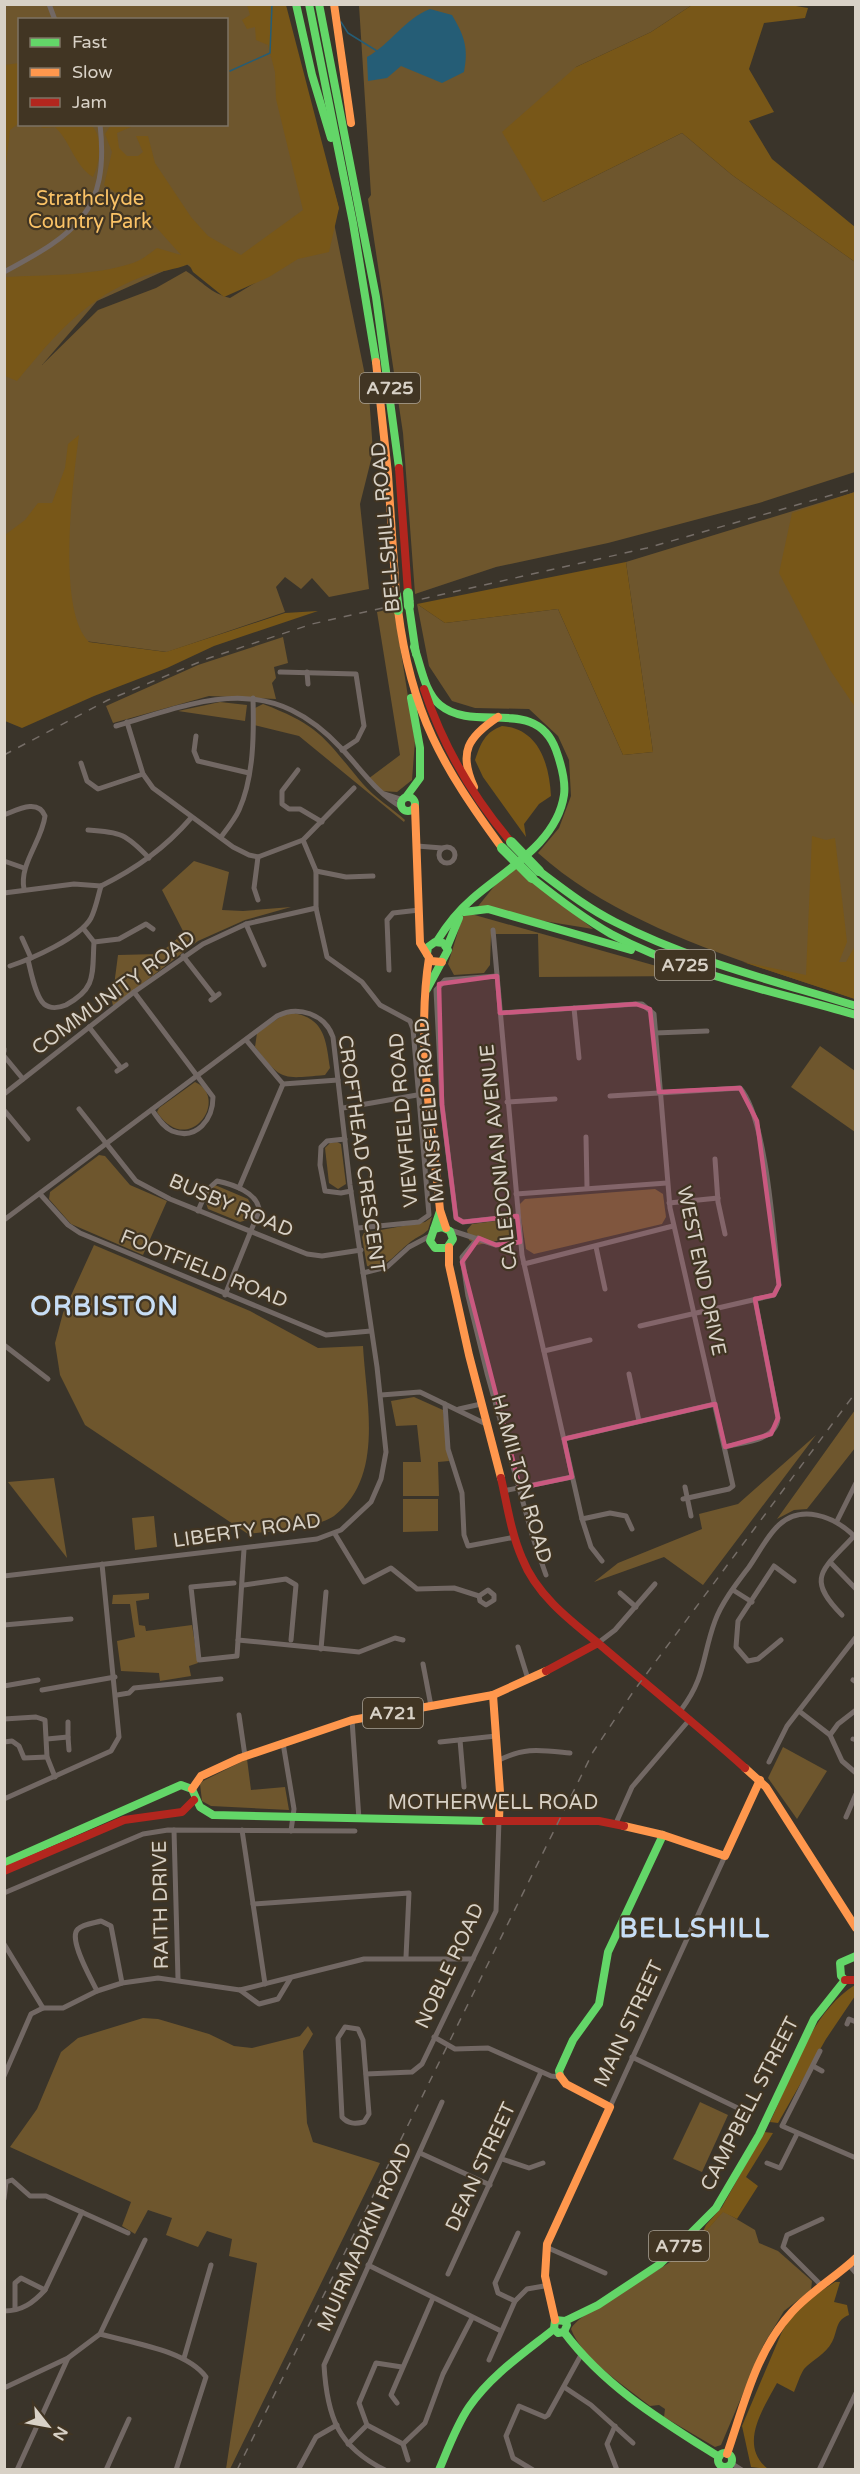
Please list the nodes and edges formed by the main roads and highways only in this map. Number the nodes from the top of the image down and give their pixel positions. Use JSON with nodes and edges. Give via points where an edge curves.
{"nodes":[{"id":1,"x":296,"y":4,"type":"edge"},
{"id":2,"x":309,"y":4,"type":"edge"},
{"id":3,"x":320,"y":4,"type":"edge"},
{"id":4,"x":334,"y":4,"type":"edge"},
{"id":5,"x":357,"y":186,"type":"junction"},
{"id":6,"x":348,"y":199,"type":"junction"},
{"id":7,"x":401,"y":641,"type":"junction"},
{"id":8,"x":414,"y":647,"type":"junction"},
{"id":9,"x":501,"y":715,"type":"junction"},
{"id":10,"x":494,"y":823,"type":"junction"},
{"id":11,"x":506,"y":845,"type":"junction"},
{"id":12,"x":536,"y":874,"type":"junction"},
{"id":13,"x":472,"y":901,"type":"junction"},
{"id":14,"x":464,"y":912,"type":"junction"},
{"id":15,"x":420,"y":932,"type":"junction"},
{"id":16,"x":439,"y":944,"type":"junction"},
{"id":17,"x":428,"y":956,"type":"junction"},
{"id":18,"x":442,"y":962,"type":"junction"},
{"id":19,"x":675,"y":962,"type":"junction"},
{"id":20,"x":424,"y":999,"type":"junction"},
{"id":21,"x":855,"y":1006,"type":"edge"},
{"id":22,"x":855,"y":1015,"type":"edge"},
{"id":23,"x":440,"y":1210,"type":"junction"},
{"id":24,"x":447,"y":1228,"type":"junction"},
{"id":25,"x":439,"y":1242,"type":"junction"},
{"id":26,"x":598,"y":1643,"type":"junction"},
{"id":27,"x":493,"y":1695,"type":"junction"},
{"id":28,"x":760,"y":1780,"type":"junction"},
{"id":29,"x":192,"y":1789,"type":"junction"},
{"id":30,"x":152,"y":1796,"type":"junction"},
{"id":31,"x":194,"y":1800,"type":"junction"},
{"id":32,"x":155,"y":1814,"type":"junction"},
{"id":33,"x":499,"y":1820,"type":"junction"},
{"id":34,"x":663,"y":1835,"type":"junction"},
{"id":35,"x":725,"y":1856,"type":"joint"},
{"id":36,"x":4,"y":1863,"type":"edge"},
{"id":37,"x":4,"y":1871,"type":"edge"},
{"id":38,"x":855,"y":1928,"type":"edge"},
{"id":39,"x":853,"y":1954,"type":"edge"},
{"id":40,"x":850,"y":1980,"type":"edge"},
{"id":41,"x":853,"y":2265,"type":"edge"},
{"id":42,"x":559,"y":2325,"type":"junction"},
{"id":43,"x":724,"y":2462,"type":"edge"},
{"id":44,"x":439,"y":2469,"type":"edge"}],
"edges":[{"from":1,"to":6,"type":"main road","number":"A725"},
{"from":2,"to":6,"type":"main road","number":"A725","via":[[328,83]]},
{"from":3,"to":5,"type":"main road","number":"A725"},
{"from":4,"to":5,"type":"main road","number":"A725"},
{"from":5,"to":8,"type":"main road","name":"BELLSHILL ROAD","number":"A725","bridge":true,"via":[[397,435]]},
{"from":6,"to":7,"type":"main road","name":"BELLSHILL ROAD","number":"A725","bridge":true,"via":[[386,442]]},
{"from":7,"to":11,"type":"main road","name":"BELLSHILL ROAD","number":"A725","via":[[414,691],[436,748]]},
{"from":7,"to":15,"type":"main road","via":[[420,748],[420,778],[406,804],[415,822]]},
{"from":8,"to":9,"type":"main road","via":[[432,696],[448,711],[462,717]]},
{"from":8,"to":10,"type":"main road","name":"BELLSHILL ROAD","number":"A725","via":[[420,678],[444,744]]},
{"from":9,"to":10,"type":"main road","via":[[474,734],[466,753],[470,779]]},
{"from":9,"to":13,"type":"main road","via":[[520,717],[544,732],[559,756],[564,791],[558,817],[545,837]]},
{"from":10,"to":11,"type":"main road","name":"BELLSHILL ROAD","number":"A725"},
{"from":11,"to":12,"type":"main road","number":"A725","bridge":true},
{"from":12,"to":19,"type":"main road","number":"A725","via":[[598,926]]},
{"from":12,"to":21,"type":"main road","number":"A725","via":[[605,919],[658,944]]},
{"from":13,"to":14,"type":"main road"},
{"from":13,"to":16,"type":"main road","via":[[454,915]]},
{"from":14,"to":16,"type":"main road"},
{"from":14,"to":19,"type":"main road","via":[[488,909]]},
{"from":15,"to":16,"type":"main road"},
{"from":15,"to":17,"type":"main road","via":[[420,943]]},
{"from":16,"to":17,"type":"main road","via":[[428,947]]},
{"from":16,"to":18,"type":"main road","via":[[448,954]]},
{"from":17,"to":18,"type":"main road"},
{"from":17,"to":20,"type":"main road"},
{"from":18,"to":20,"type":"main road"},
{"from":19,"to":22,"type":"main road","number":"A725"},
{"from":20,"to":23,"type":"main road"},
{"from":23,"to":24,"type":"main road"},
{"from":23,"to":25,"type":"main road"},
{"from":24,"to":25,"type":"main road"},
{"from":24,"to":25,"type":"main road","via":[[453,1236]]},
{"from":25,"to":26,"type":"main road","name":"HAMILTON ROAD","via":[[449,1265],[516,1538],[536,1586],[557,1611]]},
{"from":26,"to":27,"type":"main road","number":"A721"},
{"from":26,"to":28,"type":"main road","name":"HAMILTON ROAD"},
{"from":27,"to":29,"type":"main road","number":"A721","via":[[352,1720],[245,1756],[201,1776]]},
{"from":27,"to":33,"type":"main road"},
{"from":28,"to":35,"type":"main road","name":"MAIN STREET"},
{"from":28,"to":38,"type":"main road","name":"HAMILTON ROAD"},
{"from":29,"to":30,"type":"main road","via":[[181,1785]]},
{"from":29,"to":31,"type":"main road"},
{"from":30,"to":32,"type":"main road","via":[[150,1806]]},
{"from":30,"to":36,"type":"main road"},
{"from":31,"to":32,"type":"main road","via":[[182,1812]]},
{"from":31,"to":33,"type":"main road","name":"MOTHERWELL ROAD","via":[[200,1809],[213,1815]]},
{"from":32,"to":37,"type":"main road","via":[[123,1820]]},
{"from":33,"to":34,"type":"main road","name":"MOTHERWELL ROAD","via":[[616,1822]]},
{"from":34,"to":35,"type":"main road","name":"MOTHERWELL ROAD"},
{"from":34,"to":42,"type":"main road","name":"MAIN STREET","via":[[608,1952],[599,2004],[567,2050],[559,2071],[566,2084],[610,2107],[546,2247],[544,2286]]},
{"from":39,"to":40,"type":"main road","number":"A775","via":[[840,1963],[841,1976]]},
{"from":40,"to":42,"type":"main road","name":"CAMPBELL STREET","number":"A775","via":[[814,2019],[759,2135],[716,2208],[660,2264],[598,2305]]},
{"from":41,"to":43,"type":"main road","via":[[793,2311],[769,2345]]},
{"from":42,"to":43,"type":"main road","name":"MAIN STREET","via":[[581,2355]]},
{"from":42,"to":44,"type":"main road","number":"A775","via":[[473,2400]]}]}
